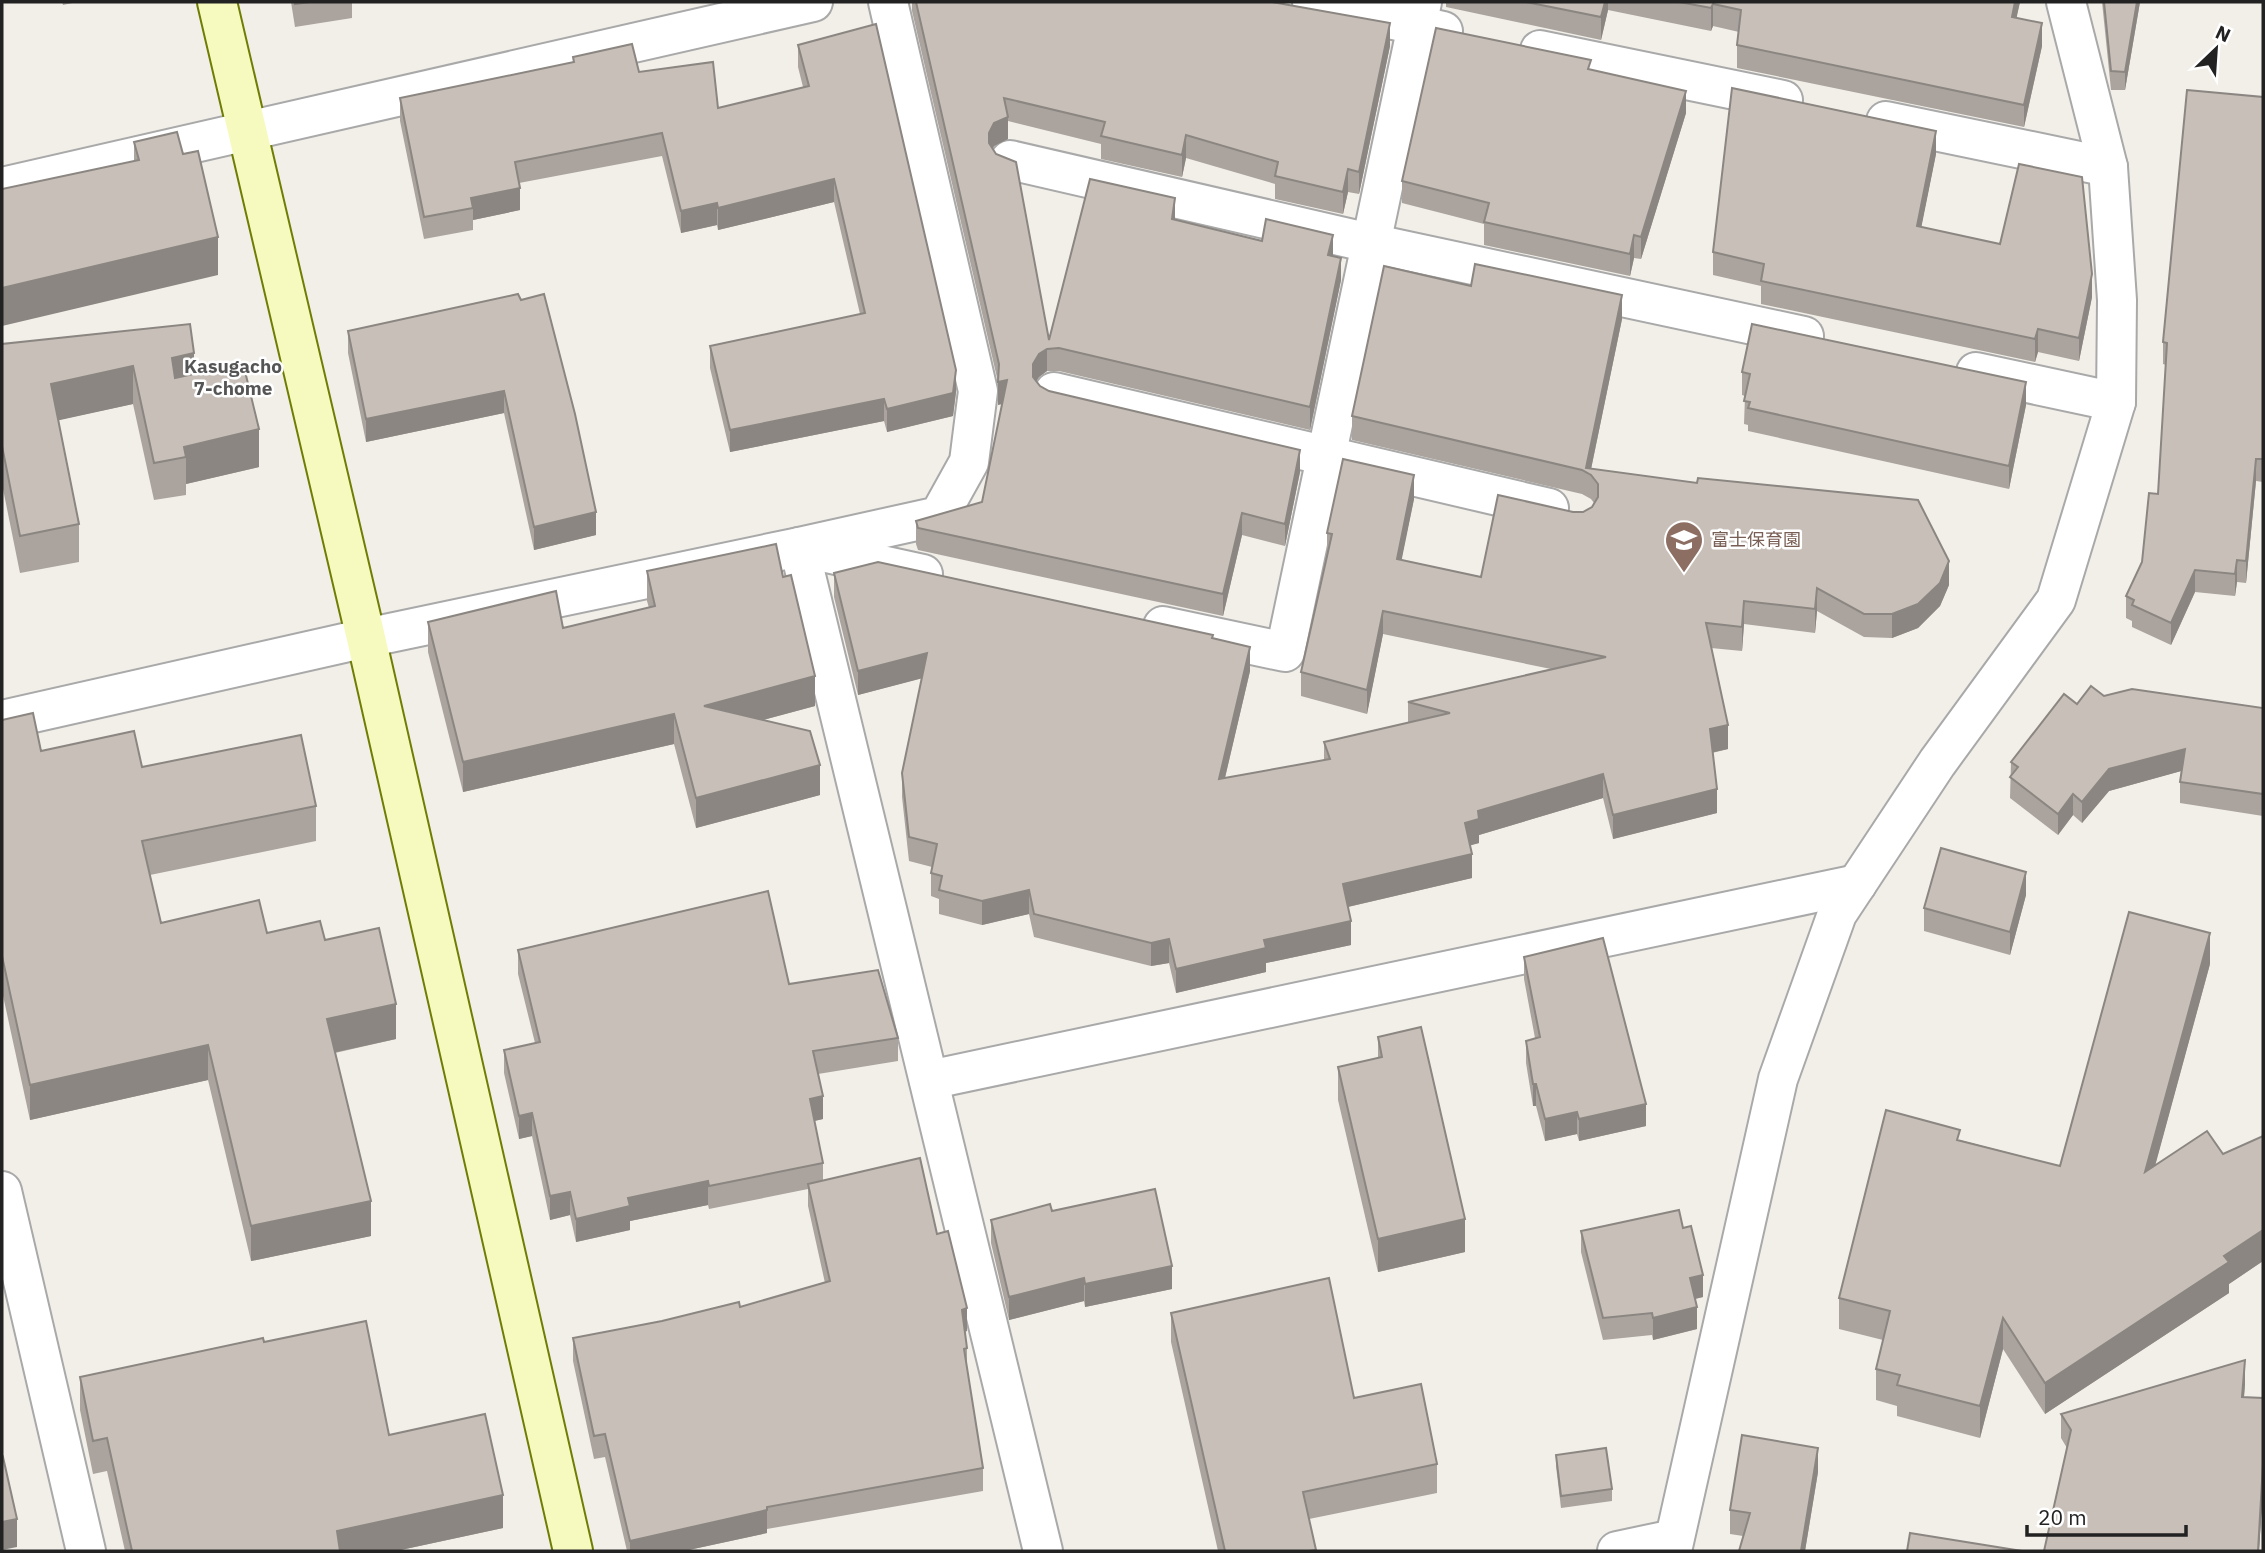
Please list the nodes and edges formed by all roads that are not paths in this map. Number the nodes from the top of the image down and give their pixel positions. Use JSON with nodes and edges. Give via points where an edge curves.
{"nodes":[{"id":1,"x":217,"y":2,"type":"edge"},
{"id":2,"x":813,"y":2,"type":"edge"},
{"id":3,"x":888,"y":2,"type":"edge"},
{"id":4,"x":1312,"y":2,"type":"edge"},
{"id":5,"x":2066,"y":2,"type":"edge"},
{"id":6,"x":1420,"y":13,"type":"edge"},
{"id":7,"x":1471,"y":36,"type":"edge"},
{"id":8,"x":1512,"y":45,"type":"edge"},
{"id":9,"x":247,"y":133,"type":"junction"},
{"id":10,"x":1010,"y":160,"type":"edge"},
{"id":11,"x":2108,"y":167,"type":"junction"},
{"id":12,"x":2,"y":187,"type":"edge"},
{"id":13,"x":1370,"y":243,"type":"junction"},
{"id":14,"x":1845,"y":344,"type":"edge"},
{"id":15,"x":1940,"y":364,"type":"edge"},
{"id":16,"x":1054,"y":392,"type":"edge"},
{"id":17,"x":2116,"y":402,"type":"junction"},
{"id":18,"x":1326,"y":456,"type":"junction"},
{"id":19,"x":1577,"y":515,"type":"edge"},
{"id":20,"x":799,"y":547,"type":"junction"},
{"id":21,"x":961,"y":582,"type":"edge"},
{"id":22,"x":1123,"y":617,"type":"edge"},
{"id":23,"x":366,"y":638,"type":"junction"},
{"id":24,"x":2,"y":720,"type":"edge"},
{"id":25,"x":1857,"y":884,"type":"junction"},
{"id":26,"x":929,"y":1080,"type":"junction"},
{"id":27,"x":2,"y":1191,"type":"edge"},
{"id":28,"x":1673,"y":1545,"type":"edge"},
{"id":29,"x":86,"y":1551,"type":"edge"},
{"id":30,"x":573,"y":1551,"type":"edge"},
{"id":31,"x":1044,"y":1551,"type":"edge"},
{"id":32,"x":1617,"y":1551,"type":"edge"}],
"edges":[{"from":1,"to":9,"type":"street"},
{"from":2,"to":9,"type":"street"},
{"from":3,"to":20,"type":"street","via":[[978,391],[969,463],[939,516]]},
{"from":4,"to":6,"type":"street"},
{"from":5,"to":11,"type":"street"},
{"from":6,"to":7,"type":"street"},
{"from":6,"to":13,"type":"street"},
{"from":8,"to":11,"type":"street"},
{"from":9,"to":12,"type":"street"},
{"from":9,"to":23,"type":"street"},
{"from":10,"to":13,"type":"street"},
{"from":11,"to":17,"type":"street","via":[[2117,300]]},
{"from":13,"to":14,"type":"street"},
{"from":13,"to":18,"type":"street"},
{"from":15,"to":17,"type":"street"},
{"from":16,"to":18,"type":"street"},
{"from":17,"to":25,"type":"street","via":[[2056,600],[1937,763]]},
{"from":18,"to":19,"type":"street"},
{"from":18,"to":22,"type":"street","via":[[1284,652]]},
{"from":20,"to":21,"type":"street"},
{"from":20,"to":23,"type":"street"},
{"from":20,"to":26,"type":"street"},
{"from":23,"to":24,"type":"street"},
{"from":23,"to":30,"type":"street"},
{"from":25,"to":26,"type":"street"},
{"from":25,"to":28,"type":"street","via":[[1837,914],[1778,1079]]},
{"from":26,"to":31,"type":"street"},
{"from":27,"to":29,"type":"street"},
{"from":28,"to":32,"type":"street"}]}
